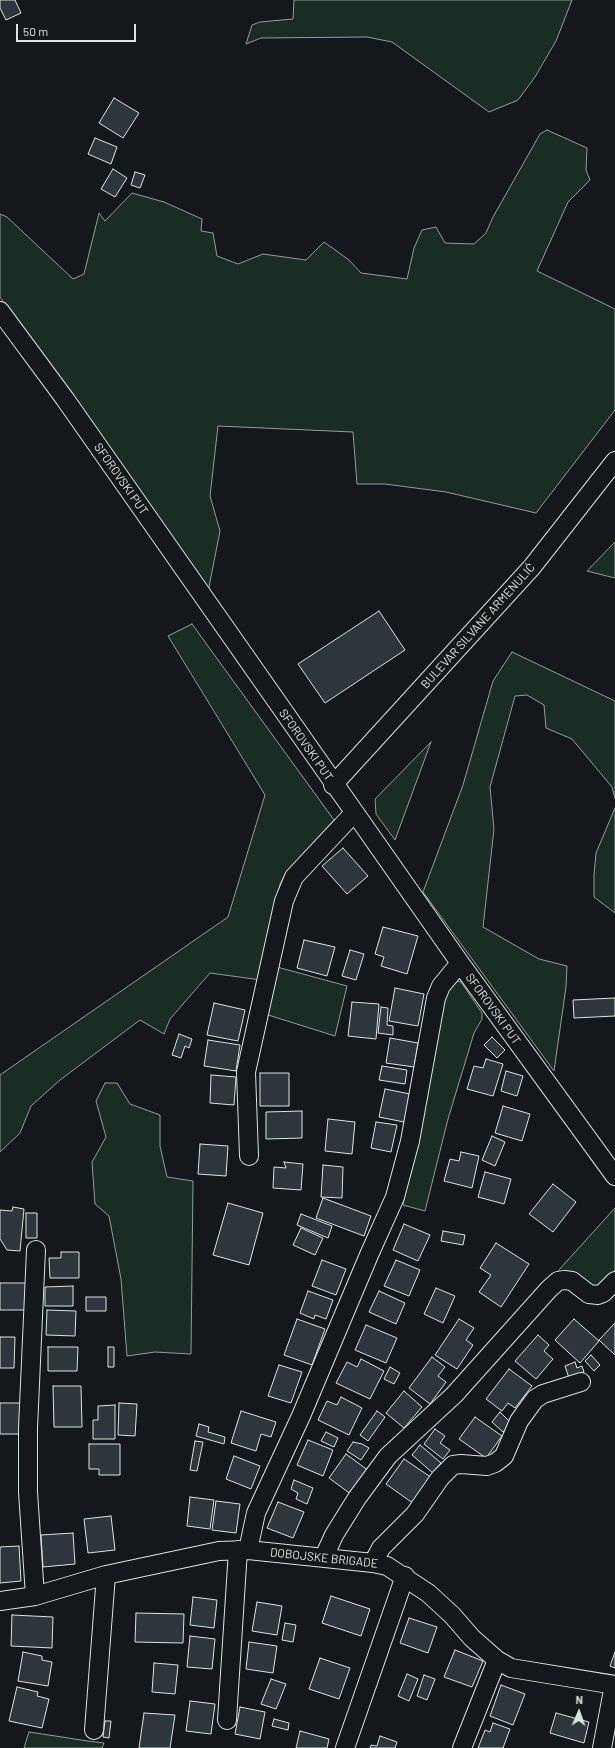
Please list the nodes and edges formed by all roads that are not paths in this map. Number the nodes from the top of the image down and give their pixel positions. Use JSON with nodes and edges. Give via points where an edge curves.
{"nodes":[{"id":1,"x":0,"y":311,"type":"edge"},
{"id":2,"x":615,"y":461,"type":"edge"},
{"id":3,"x":333,"y":785,"type":"junction"},
{"id":4,"x":354,"y":813,"type":"junction"},
{"id":5,"x":460,"y":963,"type":"junction"},
{"id":6,"x":249,"y":1156,"type":"dead end"},
{"id":7,"x":615,"y":1176,"type":"edge"},
{"id":8,"x":36,"y":1250,"type":"dead end"},
{"id":9,"x":615,"y":1281,"type":"edge"},
{"id":10,"x":582,"y":1382,"type":"dead end"},
{"id":11,"x":243,"y":1550,"type":"junction"},
{"id":12,"x":324,"y":1557,"type":"junction"},
{"id":13,"x":374,"y":1563,"type":"junction"},
{"id":14,"x":106,"y":1575,"type":"junction"},
{"id":15,"x":404,"y":1576,"type":"junction"},
{"id":16,"x":35,"y":1596,"type":"junction"},
{"id":17,"x":0,"y":1601,"type":"edge"},
{"id":18,"x":497,"y":1660,"type":"junction"},
{"id":19,"x":615,"y":1685,"type":"edge"},
{"id":20,"x":227,"y":1720,"type":"dead end"},
{"id":21,"x":94,"y":1730,"type":"dead end"},
{"id":22,"x":345,"y":1748,"type":"edge"},
{"id":23,"x":462,"y":1748,"type":"edge"},
{"id":24,"x":602,"y":1748,"type":"edge"}],
"edges":[{"from":1,"to":3,"type":"street","name":"SFOROVSKI PUT","via":[[65,399]]},
{"from":2,"to":3,"type":"street","name":"BULEVAR SILVANE ARMENULIĆ","via":[[532,567]]},
{"from":3,"to":4,"type":"street","name":"SFOROVSKI PUT"},
{"from":4,"to":5,"type":"street","name":"SFOROVSKI PUT"},
{"from":4,"to":6,"type":"street","via":[[294,877],[284,901],[246,1072]]},
{"from":5,"to":7,"type":"street","name":"SFOROVSKI PUT"},
{"from":5,"to":11,"type":"street","via":[[441,986],[436,998],[410,1141],[395,1197],[301,1416],[256,1513]]},
{"from":8,"to":16,"type":"street","via":[[28,1428],[30,1545]]},
{"from":9,"to":12,"type":"street","via":[[604,1293],[598,1295],[589,1294],[572,1281],[564,1280],[549,1289],[454,1395],[388,1456],[357,1498],[334,1535]]},
{"from":10,"to":13,"type":"street","via":[[535,1399],[519,1422],[504,1456],[495,1463],[487,1466],[453,1465],[440,1478],[415,1514],[381,1548]]},
{"from":11,"to":12,"type":"street","name":"DOBOJSKE BRIGADE"},
{"from":11,"to":14,"type":"street","name":"DOBOJSKE BRIGADE","via":[[201,1554]]},
{"from":11,"to":20,"type":"street"},
{"from":12,"to":13,"type":"street","name":"DOBOJSKE BRIGADE"},
{"from":13,"to":15,"type":"street","name":"DOBOJSKE BRIGADE","via":[[387,1566]]},
{"from":14,"to":16,"type":"street","name":"DOBOJSKE BRIGADE"},
{"from":14,"to":21,"type":"street"},
{"from":15,"to":18,"type":"street","name":"DOBOJSKE BRIGADE","via":[[428,1593]]},
{"from":15,"to":22,"type":"street"},
{"from":16,"to":17,"type":"street","name":"DOBOJSKE BRIGADE"},
{"from":18,"to":19,"type":"street","name":"DOBOJSKE BRIGADE","via":[[511,1668],[529,1672]]},
{"from":18,"to":23,"type":"street"},
{"from":19,"to":24,"type":"street"}]}
